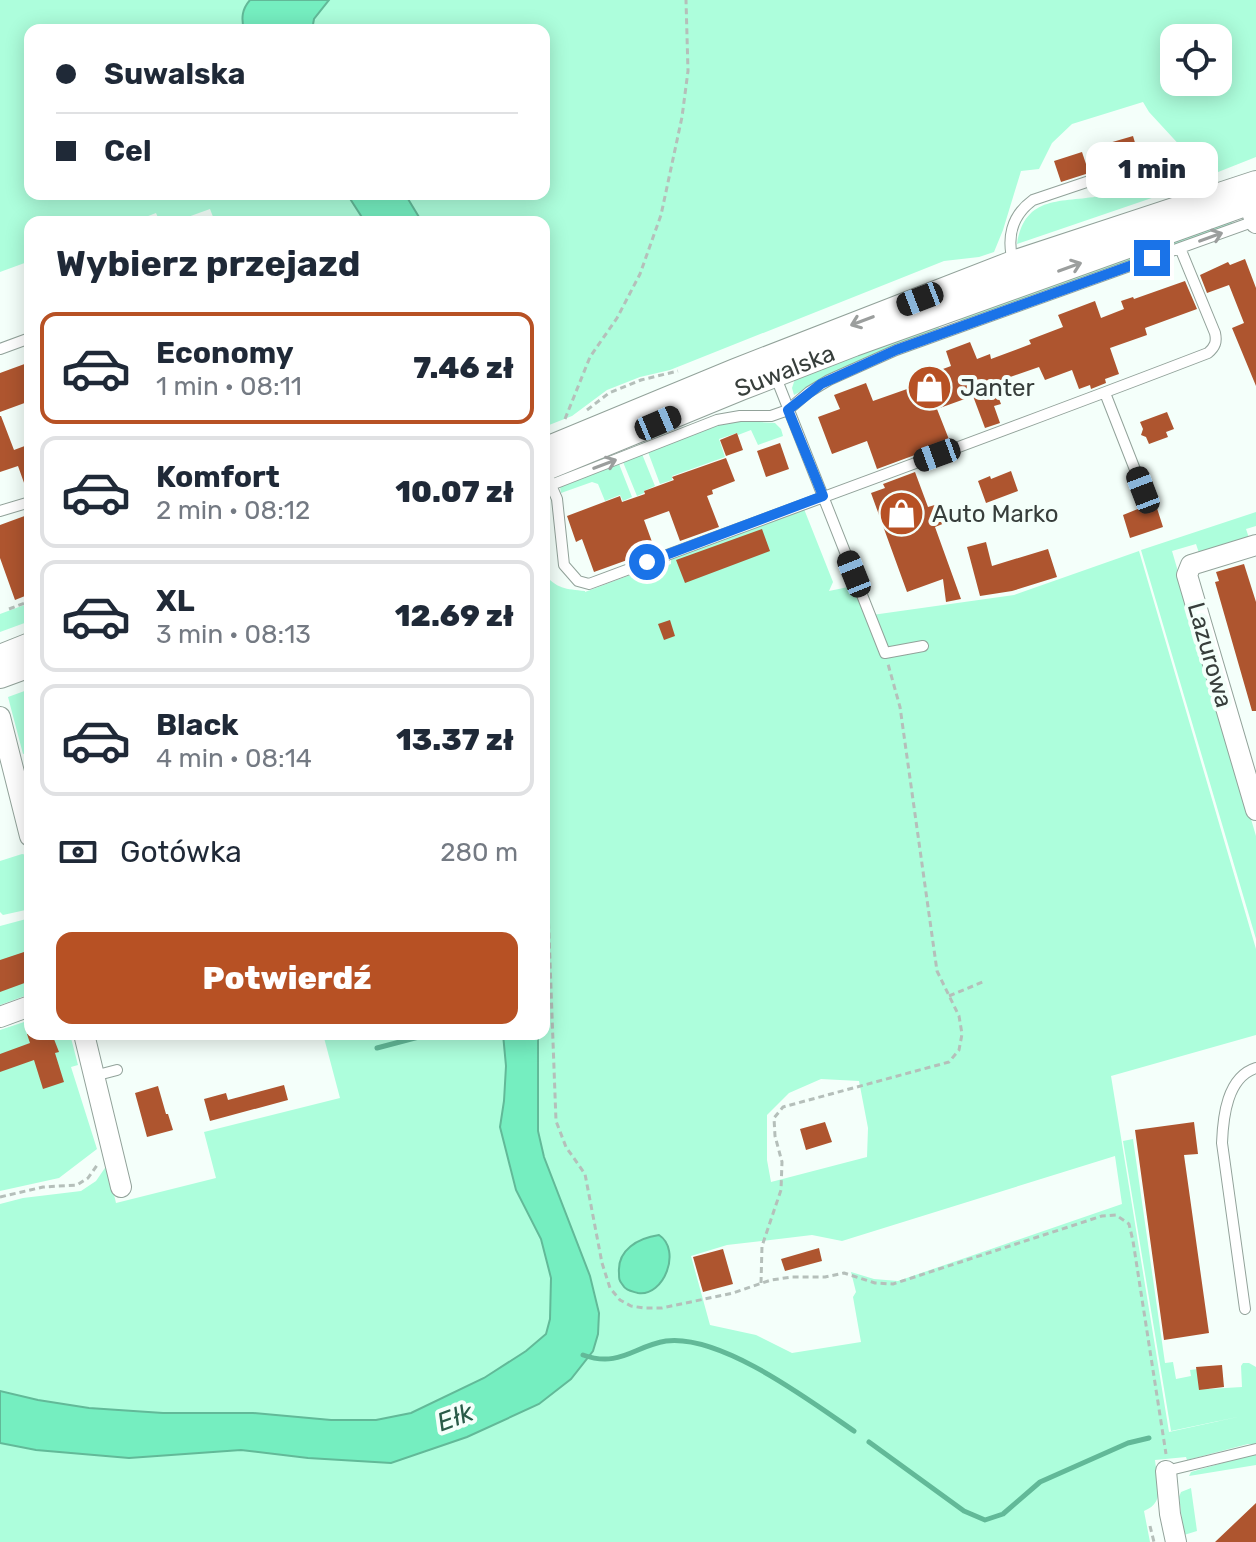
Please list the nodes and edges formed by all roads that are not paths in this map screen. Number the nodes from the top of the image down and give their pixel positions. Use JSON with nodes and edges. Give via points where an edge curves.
{"nodes":[{"id":1,"x":1252,"y":203,"type":"edge"},
{"id":2,"x":1212,"y":207,"type":"junction"},
{"id":3,"x":1180,"y":248,"type":"junction"},
{"id":4,"x":1017,"y":273,"type":"junction"},
{"id":5,"x":947,"y":320,"type":"junction"},
{"id":6,"x":24,"y":340,"type":"edge"},
{"id":7,"x":0,"y":349,"type":"edge"},
{"id":8,"x":772,"y":366,"type":"junction"},
{"id":9,"x":1105,"y":393,"type":"junction"},
{"id":10,"x":788,"y":410,"type":"junction"},
{"id":11,"x":550,"y":448,"type":"edge"},
{"id":12,"x":550,"y":470,"type":"edge"},
{"id":13,"x":550,"y":471,"type":"edge"},
{"id":14,"x":550,"y":482,"type":"edge"},
{"id":15,"x":1143,"y":490,"type":"dead end"},
{"id":16,"x":823,"y":496,"type":"junction"},
{"id":17,"x":24,"y":504,"type":"edge"},
{"id":18,"x":0,"y":511,"type":"edge"},
{"id":19,"x":1256,"y":545,"type":"edge"},
{"id":20,"x":923,"y":646,"type":"dead end"},
{"id":21,"x":24,"y":647,"type":"edge"},
{"id":22,"x":0,"y":657,"type":"edge"},
{"id":23,"x":24,"y":667,"type":"edge"},
{"id":24,"x":0,"y":676,"type":"edge"},
{"id":25,"x":0,"y":717,"type":"edge"},
{"id":26,"x":1256,"y":810,"type":"edge"},
{"id":27,"x":24,"y":812,"type":"edge"},
{"id":28,"x":24,"y":1008,"type":"edge"},
{"id":29,"x":0,"y":1017,"type":"edge"},
{"id":30,"x":85,"y":1040,"type":"edge"},
{"id":31,"x":1256,"y":1068,"type":"edge"},
{"id":32,"x":117,"y":1070,"type":"dead end"},
{"id":33,"x":94,"y":1076,"type":"junction"},
{"id":34,"x":121,"y":1187,"type":"dead end"},
{"id":35,"x":1245,"y":1309,"type":"dead end"},
{"id":36,"x":1256,"y":1449,"type":"edge"},
{"id":37,"x":1166,"y":1471,"type":"joint"},
{"id":38,"x":1176,"y":1542,"type":"edge"}],
"edges":[{"from":1,"to":2,"type":"street","name":"Suwalska"},
{"from":3,"to":1,"type":"lane","one_way":true},
{"from":2,"to":4,"type":"street","name":"Suwalska"},
{"from":2,"to":4,"type":"lane","via":[[1176,163],[1158,158],[1033,200],[1013,225],[1010,243]]},
{"from":3,"to":5,"type":"lane"},
{"from":3,"to":9,"type":"lane","via":[[1216,344],[1208,353]]},
{"from":4,"to":5,"type":"street","name":"Suwalska"},
{"from":4,"to":8,"type":"street","name":"Suwalska","one_way":true},
{"from":5,"to":8,"type":"street","name":"Suwalska"},
{"from":5,"to":10,"type":"lane","via":[[829,380]]},
{"from":6,"to":7,"type":"lane"},
{"from":8,"to":10,"type":"lane"},
{"from":8,"to":11,"type":"street","name":"Suwalska"},
{"from":8,"to":12,"type":"street","name":"Suwalska"},
{"from":9,"to":15,"type":"lane"},
{"from":9,"to":16,"type":"lane"},
{"from":13,"to":10,"type":"lane","one_way":true,"via":[[717,420]]},
{"from":10,"to":16,"type":"lane"},
{"from":14,"to":16,"type":"lane","via":[[557,499],[564,565],[578,581],[589,584]]},
{"from":16,"to":20,"type":"lane","via":[[885,653]]},
{"from":17,"to":18,"type":"lane"},
{"from":19,"to":26,"type":"street","name":"Lazurowa","via":[[1191,565],[1187,575]]},
{"from":21,"to":22,"type":"street"},
{"from":23,"to":24,"type":"street"},
{"from":25,"to":27,"type":"street"},
{"from":28,"to":29,"type":"street"},
{"from":30,"to":33,"type":"street"},
{"from":31,"to":35,"type":"lane","via":[[1241,1076],[1230,1098],[1222,1143]]},
{"from":32,"to":33,"type":"lane"},
{"from":33,"to":34,"type":"street"},
{"from":36,"to":37,"type":"lane"},
{"from":37,"to":38,"type":"street"}]}
